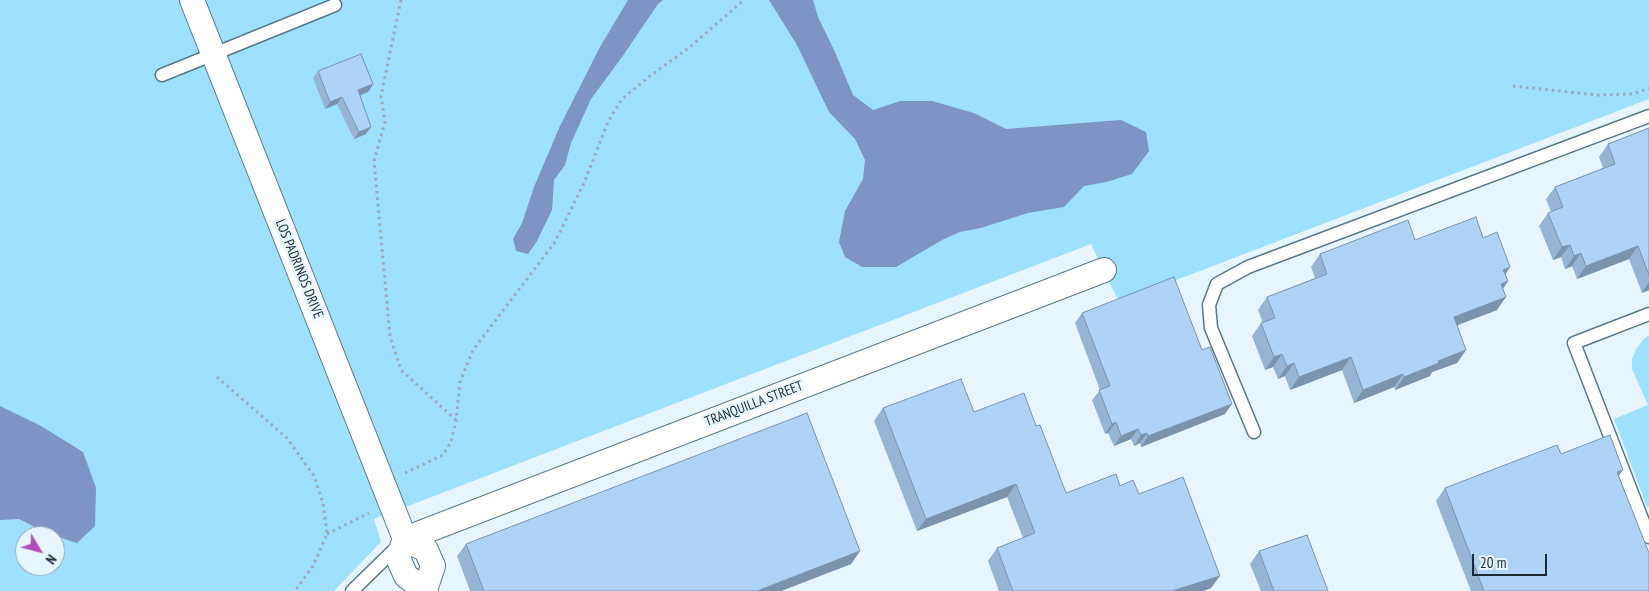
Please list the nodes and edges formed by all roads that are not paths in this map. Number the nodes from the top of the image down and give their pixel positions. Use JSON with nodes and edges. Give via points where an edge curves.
{"nodes":[{"id":1,"x":192,"y":0,"type":"edge"},
{"id":2,"x":335,"y":5,"type":"dead end"},
{"id":3,"x":214,"y":54,"type":"junction"},
{"id":4,"x":162,"y":75,"type":"dead end"},
{"id":5,"x":1649,"y":116,"type":"edge"},
{"id":6,"x":1104,"y":270,"type":"dead end"},
{"id":7,"x":1649,"y":314,"type":"edge"},
{"id":8,"x":1254,"y":432,"type":"dead end"},
{"id":9,"x":1649,"y":538,"type":"edge"},
{"id":10,"x":405,"y":539,"type":"junction"},
{"id":11,"x":426,"y":590,"type":"edge"},
{"id":12,"x":352,"y":591,"type":"edge"}],
"edges":[{"from":1,"to":3,"type":"street","name":"LOS PADRINOS DRIVE"},
{"from":2,"to":3,"type":"lane"},
{"from":3,"to":4,"type":"lane"},
{"from":3,"to":10,"type":"street","name":"LOS PADRINOS DRIVE"},
{"from":5,"to":8,"type":"lane","via":[[1248,267],[1217,284],[1209,305],[1211,328]]},
{"from":6,"to":10,"type":"street","name":"TRANQUILLA STREET"},
{"from":7,"to":9,"type":"lane","via":[[1574,343]]},
{"from":10,"to":11,"type":"street","via":[[398,558],[406,576]]},
{"from":10,"to":12,"type":"lane"}]}
